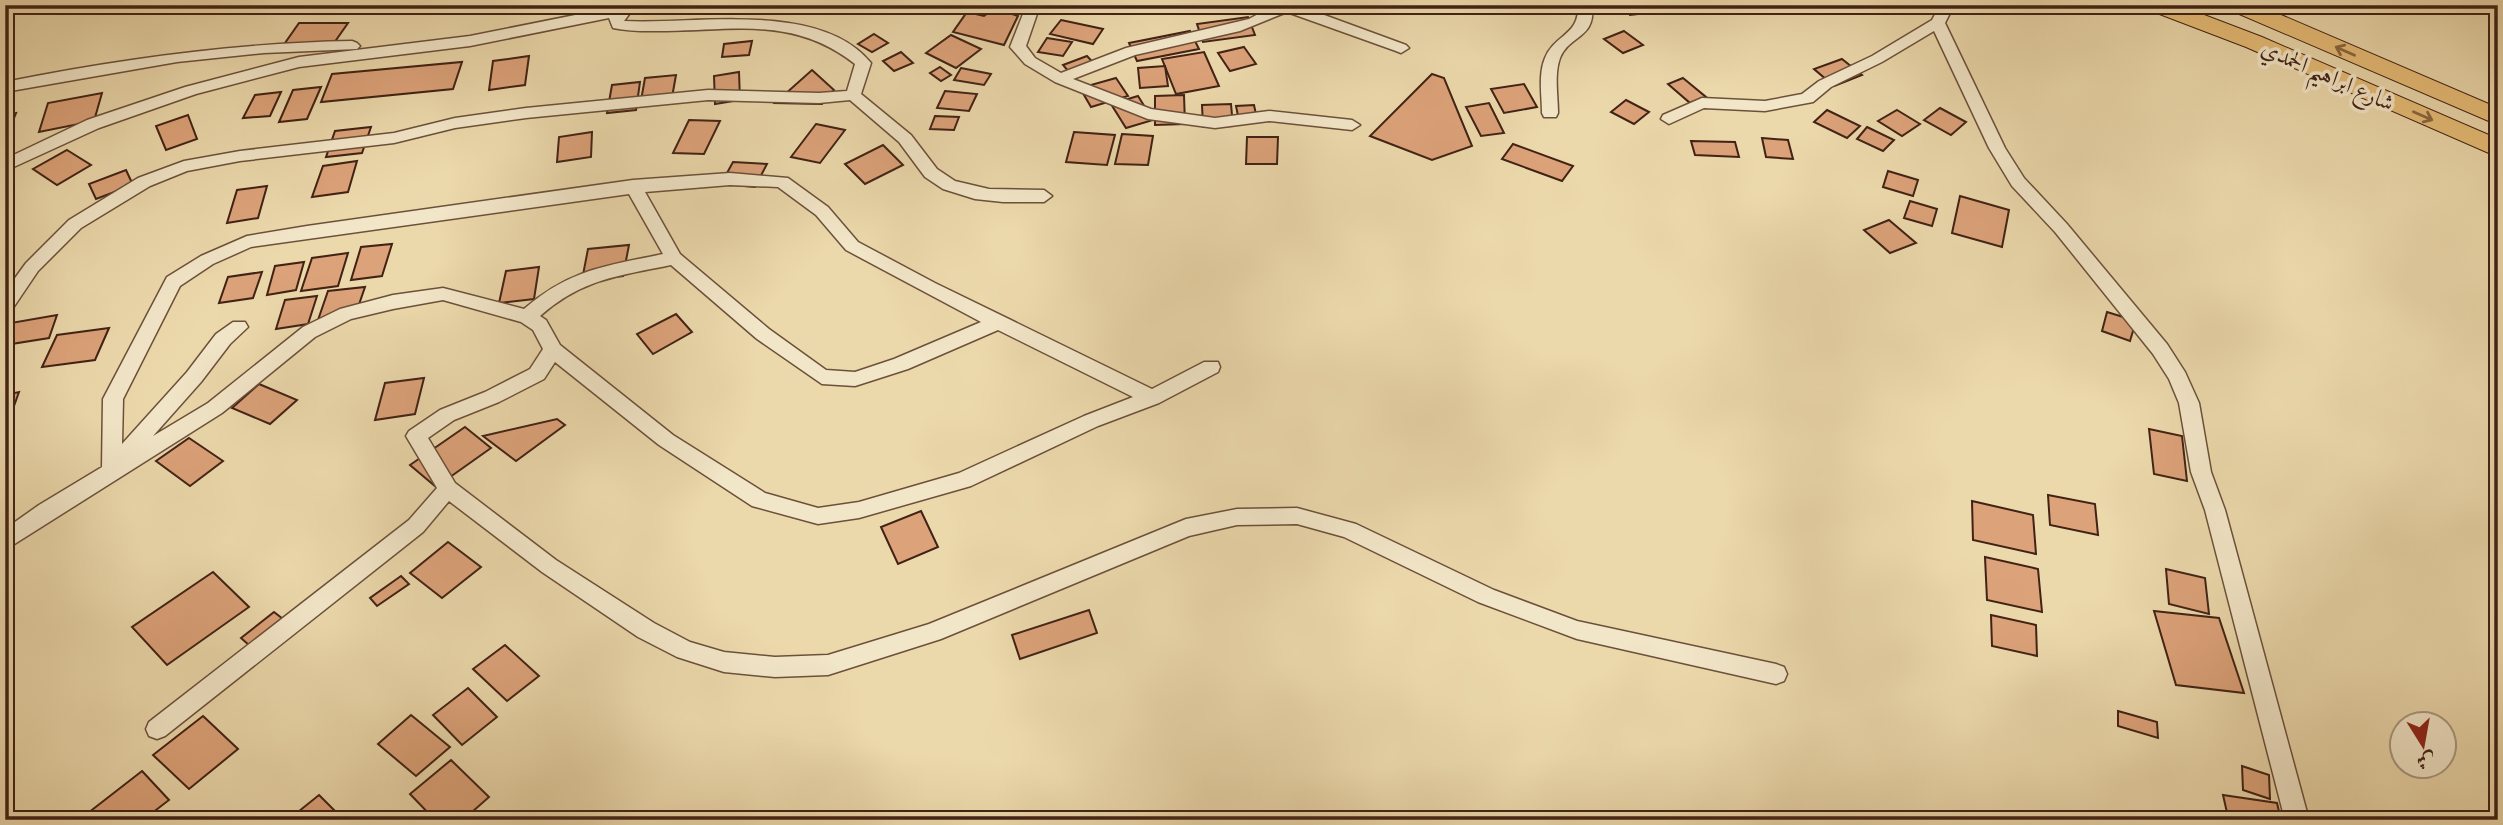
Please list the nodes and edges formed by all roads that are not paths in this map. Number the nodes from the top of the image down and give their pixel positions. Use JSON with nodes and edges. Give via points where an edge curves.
{"nodes":[{"id":1,"x":642,"y":5,"type":"edge"},
{"id":2,"x":1024,"y":5,"type":"edge"},
{"id":3,"x":1585,"y":5,"type":"edge"},
{"id":4,"x":1947,"y":5,"type":"edge"},
{"id":5,"x":2157,"y":5,"type":"edge"},
{"id":6,"x":2238,"y":5,"type":"edge"},
{"id":7,"x":1285,"y":6,"type":"edge"},
{"id":8,"x":625,"y":10,"type":"junction"},
{"id":9,"x":1938,"y":23,"type":"junction"},
{"id":10,"x":402,"y":48,"type":"junction"},
{"id":11,"x":1401,"y":48,"type":"dead end"},
{"id":12,"x":1060,"y":79,"type":"junction"},
{"id":13,"x":5,"y":87,"type":"edge"},
{"id":14,"x":853,"y":95,"type":"junction"},
{"id":15,"x":1550,"y":113,"type":"dead end"},
{"id":16,"x":2498,"y":117,"type":"edge"},
{"id":17,"x":1669,"y":119,"type":"dead end"},
{"id":18,"x":1352,"y":125,"type":"dead end"},
{"id":19,"x":2498,"y":149,"type":"edge"},
{"id":20,"x":5,"y":166,"type":"edge"},
{"id":21,"x":633,"y":186,"type":"junction"},
{"id":22,"x":1044,"y":196,"type":"dead end"},
{"id":23,"x":674,"y":258,"type":"junction"},
{"id":24,"x":5,"y":306,"type":"edge"},
{"id":25,"x":527,"y":317,"type":"junction"},
{"id":26,"x":998,"y":322,"type":"junction"},
{"id":27,"x":239,"y":327,"type":"dead end"},
{"id":28,"x":553,"y":350,"type":"junction"},
{"id":29,"x":1210,"y":367,"type":"dead end"},
{"id":30,"x":1152,"y":398,"type":"junction"},
{"id":31,"x":113,"y":469,"type":"junction"},
{"id":32,"x":448,"y":489,"type":"junction"},
{"id":33,"x":5,"y":541,"type":"edge"},
{"id":34,"x":1776,"y":674,"type":"dead end"},
{"id":35,"x":157,"y":729,"type":"dead end"},
{"id":36,"x":2297,"y":820,"type":"edge"}],
"edges":[{"from":1,"to":8,"type":"street"},
{"from":2,"to":12,"type":"street","via":[[1030,14],[1018,47],[1030,61]]},
{"from":3,"to":15,"type":"street","via":[[1581,30],[1564,40],[1549,63]]},
{"from":4,"to":9,"type":"street"},
{"from":5,"to":19,"type":"main road","name":"شارع ابراهيم الحمدي","one_way":true},
{"from":16,"to":6,"type":"main road","name":"شارع ابراهيم الحمدي","one_way":true},
{"from":7,"to":11,"type":"street"},
{"from":7,"to":12,"type":"street","via":[[1251,24],[1130,51]]},
{"from":8,"to":10,"type":"street","via":[[470,41]]},
{"from":8,"to":14,"type":"street","via":[[616,18],[618,25],[779,23],[831,37],[849,47],[863,63]]},
{"from":9,"to":17,"type":"street","via":[[1798,102],[1765,106],[1702,103]]},
{"from":9,"to":36,"type":"street","via":[[2018,182],[2061,228],[2178,377],[2189,403],[2201,472]]},
{"from":10,"to":13,"type":"street","via":[[329,46],[163,57]]},
{"from":10,"to":20,"type":"street","via":[[299,62],[191,90],[93,124]]},
{"from":12,"to":18,"type":"street","via":[[1148,114],[1215,122],[1269,116]]},
{"from":14,"to":22,"type":"street","via":[[918,153],[925,169],[938,179],[960,190]]},
{"from":14,"to":24,"type":"street","via":[[708,95],[526,113],[394,138],[184,166],[144,182],[75,223],[32,267]]},
{"from":21,"to":23,"type":"street"},
{"from":21,"to":26,"type":"street","via":[[730,179],[782,181],[822,211],[852,246]]},
{"from":21,"to":31,"type":"street","via":[[247,242],[207,260],[173,282],[113,399]]},
{"from":23,"to":25,"type":"street","via":[[588,276],[553,294]]},
{"from":23,"to":26,"type":"street","via":[[822,377],[856,379]]},
{"from":25,"to":28,"type":"street","via":[[540,325]]},
{"from":25,"to":31,"type":"street","via":[[443,294],[346,314],[309,332],[215,408]]},
{"from":26,"to":30,"type":"street"},
{"from":27,"to":31,"type":"street","via":[[223,339]]},
{"from":28,"to":30,"type":"street","via":[[666,440],[759,500],[818,516],[859,510],[964,480]]},
{"from":28,"to":32,"type":"street","via":[[537,374],[447,415],[416,436]]},
{"from":29,"to":30,"type":"street"},
{"from":31,"to":33,"type":"street"},
{"from":32,"to":34,"type":"street","via":[[549,566],[646,630],[685,650],[724,662],[775,667],[828,665],[933,632],[1186,528],[1237,517],[1297,516],[1349,530],[1486,596],[1577,630]]},
{"from":32,"to":35,"type":"street","via":[[416,526]]}]}
